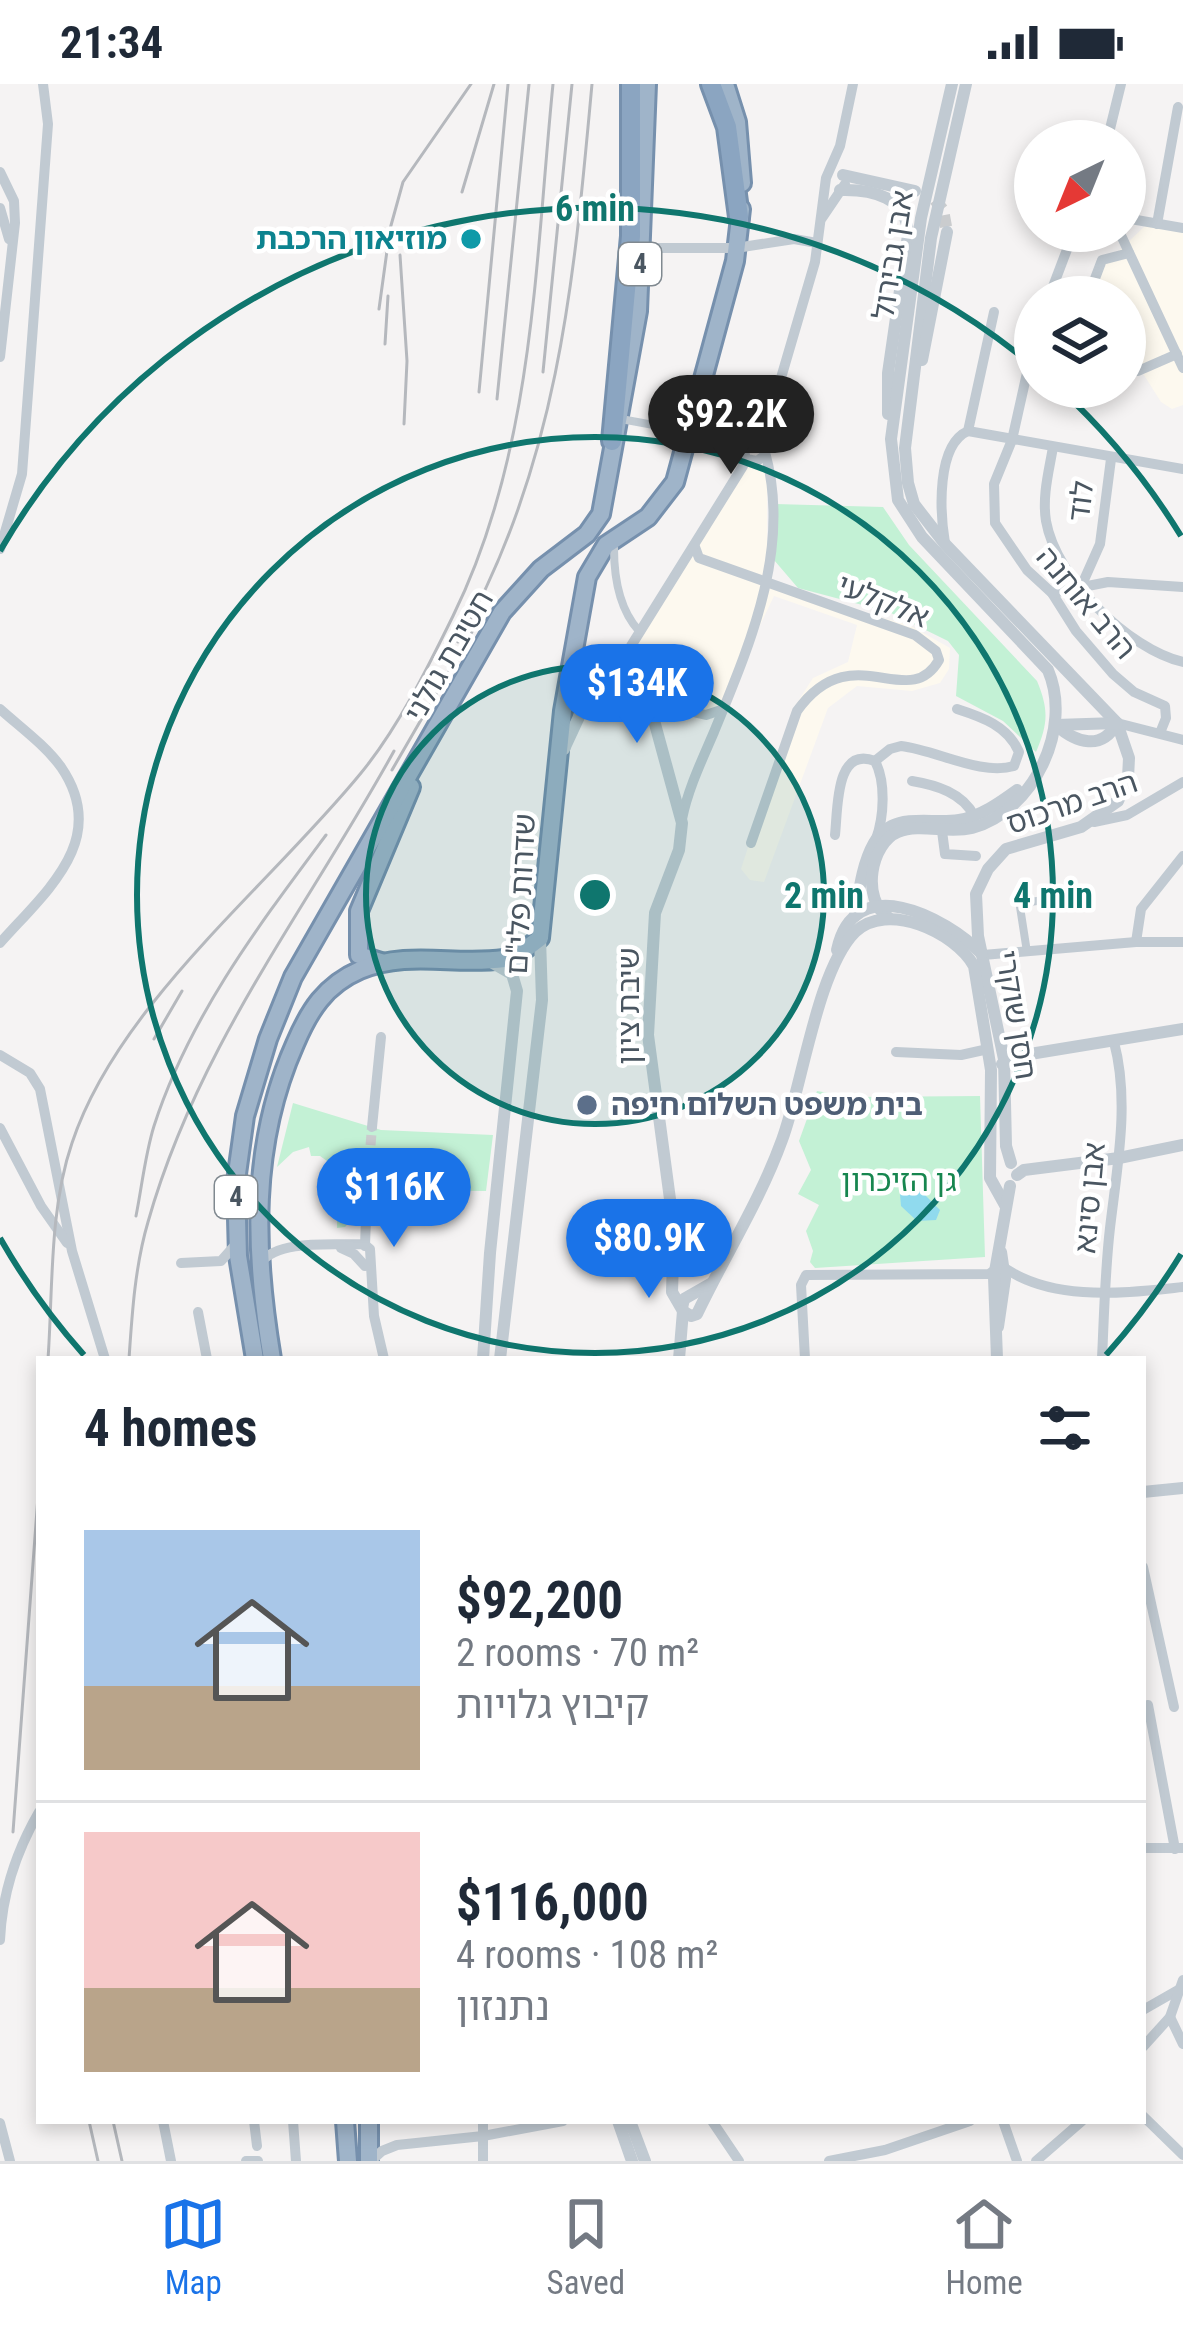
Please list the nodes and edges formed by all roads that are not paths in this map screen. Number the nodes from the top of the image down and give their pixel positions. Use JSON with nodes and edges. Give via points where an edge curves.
{"nodes":[{"id":1,"x":43,"y":84,"type":"edge"},
{"id":2,"x":631,"y":84,"type":"edge"},
{"id":3,"x":647,"y":84,"type":"edge"},
{"id":4,"x":853,"y":84,"type":"edge"},
{"id":5,"x":952,"y":84,"type":"edge"},
{"id":6,"x":966,"y":84,"type":"edge"},
{"id":7,"x":1121,"y":84,"type":"edge"},
{"id":8,"x":716,"y":85,"type":"edge"},
{"id":9,"x":1178,"y":107,"type":"dead end"},
{"id":10,"x":1112,"y":120,"type":"edge"},
{"id":11,"x":0,"y":172,"type":"edge"},
{"id":12,"x":836,"y":181,"type":"junction"},
{"id":13,"x":914,"y":191,"type":"dead end"},
{"id":14,"x":0,"y":208,"type":"edge"},
{"id":15,"x":739,"y":217,"type":"joint"},
{"id":16,"x":1146,"y":222,"type":"edge"},
{"id":17,"x":1156,"y":224,"type":"junction"},
{"id":18,"x":1183,"y":228,"type":"edge"},
{"id":19,"x":947,"y":232,"type":"tunnel mouth"},
{"id":20,"x":10,"y":243,"type":"junction"},
{"id":21,"x":817,"y":244,"type":"junction"},
{"id":22,"x":736,"y":248,"type":"junction"},
{"id":23,"x":641,"y":252,"type":"junction"},
{"id":24,"x":1129,"y":253,"type":"joint"},
{"id":25,"x":1096,"y":276,"type":"edge"},
{"id":26,"x":994,"y":311,"type":"dead end"},
{"id":27,"x":1177,"y":355,"type":"junction"},
{"id":28,"x":0,"y":357,"type":"edge"},
{"id":29,"x":1146,"y":368,"type":"edge"},
{"id":30,"x":1183,"y":368,"type":"edge"},
{"id":31,"x":911,"y":402,"type":"junction"},
{"id":32,"x":1019,"y":408,"type":"edge"},
{"id":33,"x":771,"y":412,"type":"junction"},
{"id":34,"x":621,"y":418,"type":"junction"},
{"id":35,"x":968,"y":430,"type":"junction"},
{"id":36,"x":689,"y":432,"type":"junction"},
{"id":37,"x":754,"y":436,"type":"junction"},
{"id":38,"x":891,"y":439,"type":"junction"},
{"id":39,"x":1012,"y":440,"type":"junction"},
{"id":40,"x":612,"y":441,"type":"junction"},
{"id":41,"x":1053,"y":447,"type":"junction"},
{"id":42,"x":765,"y":448,"type":"junction"},
{"id":43,"x":742,"y":452,"type":"junction"},
{"id":44,"x":1111,"y":459,"type":"junction"},
{"id":45,"x":1183,"y":469,"type":"edge"},
{"id":46,"x":945,"y":544,"type":"junction"},
{"id":47,"x":695,"y":547,"type":"junction"},
{"id":48,"x":614,"y":548,"type":"dead end"},
{"id":49,"x":0,"y":550,"type":"edge"},
{"id":50,"x":768,"y":565,"type":"junction"},
{"id":51,"x":766,"y":582,"type":"junction"},
{"id":52,"x":1183,"y":587,"type":"edge"},
{"id":53,"x":783,"y":588,"type":"junction"},
{"id":54,"x":1080,"y":589,"type":"junction"},
{"id":55,"x":1052,"y":593,"type":"junction"},
{"id":56,"x":639,"y":631,"type":"junction"},
{"id":57,"x":1183,"y":662,"type":"edge"},
{"id":58,"x":631,"y":682,"type":"junction"},
{"id":59,"x":649,"y":702,"type":"junction"},
{"id":60,"x":724,"y":706,"type":"junction"},
{"id":61,"x":0,"y":709,"type":"edge"},
{"id":62,"x":957,"y":709,"type":"dead end"},
{"id":63,"x":1117,"y":723,"type":"junction"},
{"id":64,"x":1056,"y":725,"type":"junction"},
{"id":65,"x":436,"y":731,"type":"junction"},
{"id":66,"x":1160,"y":733,"type":"junction"},
{"id":67,"x":1183,"y":740,"type":"edge"},
{"id":68,"x":875,"y":761,"type":"junction"},
{"id":69,"x":1036,"y":774,"type":"junction"},
{"id":70,"x":555,"y":781,"type":"junction"},
{"id":71,"x":912,"y":782,"type":"dead end"},
{"id":72,"x":1183,"y":782,"type":"edge"},
{"id":73,"x":880,"y":800,"type":"junction"},
{"id":74,"x":974,"y":816,"type":"junction"},
{"id":75,"x":921,"y":820,"type":"junction"},
{"id":76,"x":1094,"y":822,"type":"junction"},
{"id":77,"x":682,"y":823,"type":"junction"},
{"id":78,"x":942,"y":831,"type":"junction"},
{"id":79,"x":835,"y":835,"type":"dead end"},
{"id":80,"x":751,"y":843,"type":"dead end"},
{"id":81,"x":874,"y":844,"type":"junction"},
{"id":82,"x":976,"y":856,"type":"dead end"},
{"id":83,"x":1183,"y":856,"type":"edge"},
{"id":84,"x":1167,"y":874,"type":"junction"},
{"id":85,"x":984,"y":876,"type":"joint"},
{"id":86,"x":1183,"y":883,"type":"edge"},
{"id":87,"x":1058,"y":898,"type":"dead end"},
{"id":88,"x":875,"y":905,"type":"junction"},
{"id":89,"x":855,"y":916,"type":"junction"},
{"id":90,"x":889,"y":918,"type":"junction"},
{"id":91,"x":540,"y":938,"type":"junction"},
{"id":92,"x":1136,"y":942,"type":"junction"},
{"id":93,"x":1183,"y":942,"type":"edge"},
{"id":94,"x":0,"y":944,"type":"edge"},
{"id":95,"x":1027,"y":953,"type":"junction"},
{"id":96,"x":1009,"y":956,"type":"junction"},
{"id":97,"x":977,"y":957,"type":"junction"},
{"id":98,"x":486,"y":961,"type":"junction"},
{"id":99,"x":385,"y":963,"type":"junction"},
{"id":100,"x":835,"y":963,"type":"junction"},
{"id":101,"x":987,"y":974,"type":"junction"},
{"id":102,"x":1183,"y":1029,"type":"edge"},
{"id":103,"x":381,"y":1037,"type":"dead end"},
{"id":104,"x":1114,"y":1042,"type":"junction"},
{"id":105,"x":995,"y":1047,"type":"junction"},
{"id":106,"x":896,"y":1052,"type":"dead end"},
{"id":107,"x":1030,"y":1054,"type":"junction"},
{"id":108,"x":961,"y":1055,"type":"junction"},
{"id":109,"x":2,"y":1058,"type":"edge"},
{"id":110,"x":996,"y":1070,"type":"junction"},
{"id":111,"x":372,"y":1127,"type":"tunnel mouth"},
{"id":112,"x":0,"y":1128,"type":"edge"},
{"id":113,"x":1183,"y":1145,"type":"edge"},
{"id":114,"x":1119,"y":1159,"type":"junction"},
{"id":115,"x":990,"y":1170,"type":"junction"},
{"id":116,"x":1013,"y":1174,"type":"junction"},
{"id":117,"x":994,"y":1185,"type":"junction"},
{"id":118,"x":367,"y":1190,"type":"tunnel mouth"},
{"id":119,"x":1005,"y":1205,"type":"junction"},
{"id":120,"x":364,"y":1216,"type":"junction"},
{"id":121,"x":258,"y":1231,"type":"junction"},
{"id":122,"x":237,"y":1241,"type":"junction"},
{"id":123,"x":326,"y":1246,"type":"junction"},
{"id":124,"x":367,"y":1246,"type":"junction"},
{"id":125,"x":285,"y":1248,"type":"junction"},
{"id":126,"x":72,"y":1251,"type":"junction"},
{"id":127,"x":181,"y":1263,"type":"dead end"},
{"id":128,"x":212,"y":1263,"type":"junction"},
{"id":129,"x":260,"y":1263,"type":"junction"},
{"id":130,"x":1004,"y":1268,"type":"junction"},
{"id":131,"x":368,"y":1272,"type":"junction"},
{"id":132,"x":1183,"y":1287,"type":"edge"},
{"id":133,"x":243,"y":1288,"type":"junction"},
{"id":134,"x":1106,"y":1294,"type":"junction"},
{"id":135,"x":689,"y":1304,"type":"junction"},
{"id":136,"x":198,"y":1312,"type":"dead end"},
{"id":137,"x":104,"y":1356,"type":"edge"},
{"id":138,"x":205,"y":1356,"type":"edge"},
{"id":139,"x":254,"y":1356,"type":"edge"},
{"id":140,"x":272,"y":1356,"type":"edge"},
{"id":141,"x":383,"y":1356,"type":"edge"},
{"id":142,"x":483,"y":1356,"type":"edge"},
{"id":143,"x":500,"y":1356,"type":"edge"},
{"id":144,"x":680,"y":1356,"type":"edge"},
{"id":145,"x":805,"y":1356,"type":"edge"},
{"id":146,"x":997,"y":1356,"type":"edge"},
{"id":147,"x":1102,"y":1356,"type":"edge"},
{"id":148,"x":1183,"y":1488,"type":"edge"},
{"id":149,"x":1146,"y":1492,"type":"edge"},
{"id":150,"x":1146,"y":1579,"type":"edge"},
{"id":151,"x":1178,"y":1705,"type":"edge"},
{"id":152,"x":1146,"y":1706,"type":"edge"},
{"id":153,"x":1146,"y":1710,"type":"edge"},
{"id":154,"x":36,"y":1817,"type":"edge"},
{"id":155,"x":1146,"y":1848,"type":"edge"},
{"id":156,"x":1179,"y":1849,"type":"edge"},
{"id":157,"x":0,"y":1940,"type":"edge"},
{"id":158,"x":1181,"y":1984,"type":"edge"},
{"id":159,"x":1146,"y":2008,"type":"edge"},
{"id":160,"x":1170,"y":2018,"type":"junction"},
{"id":161,"x":1146,"y":2044,"type":"edge"},
{"id":162,"x":1183,"y":2044,"type":"edge"},
{"id":163,"x":1146,"y":2119,"type":"edge"},
{"id":164,"x":0,"y":2123,"type":"edge"},
{"id":165,"x":164,"y":2124,"type":"edge"},
{"id":166,"x":254,"y":2124,"type":"edge"},
{"id":167,"x":293,"y":2124,"type":"edge"},
{"id":168,"x":346,"y":2124,"type":"edge"},
{"id":169,"x":369,"y":2124,"type":"edge"},
{"id":170,"x":482,"y":2124,"type":"edge"},
{"id":171,"x":547,"y":2124,"type":"edge"},
{"id":172,"x":619,"y":2124,"type":"edge"},
{"id":173,"x":631,"y":2124,"type":"edge"},
{"id":174,"x":714,"y":2124,"type":"edge"},
{"id":175,"x":963,"y":2124,"type":"edge"},
{"id":176,"x":1004,"y":2124,"type":"edge"},
{"id":177,"x":1079,"y":2124,"type":"edge"},
{"id":178,"x":483,"y":2136,"type":"junction"},
{"id":179,"x":257,"y":2146,"type":"dead end"},
{"id":180,"x":887,"y":2156,"type":"edge"},
{"id":181,"x":1183,"y":2156,"type":"edge"},
{"id":182,"x":10,"y":2161,"type":"edge"},
{"id":183,"x":171,"y":2161,"type":"edge"},
{"id":184,"x":246,"y":2161,"type":"edge"},
{"id":185,"x":258,"y":2161,"type":"edge"},
{"id":186,"x":296,"y":2161,"type":"edge"},
{"id":187,"x":348,"y":2161,"type":"edge"},
{"id":188,"x":370,"y":2161,"type":"edge"},
{"id":189,"x":482,"y":2161,"type":"edge"},
{"id":190,"x":632,"y":2161,"type":"edge"},
{"id":191,"x":645,"y":2161,"type":"edge"},
{"id":192,"x":739,"y":2161,"type":"edge"},
{"id":193,"x":829,"y":2161,"type":"edge"},
{"id":194,"x":1017,"y":2161,"type":"edge"},
{"id":195,"x":1036,"y":2161,"type":"edge"}],
"edges":[{"from":1,"to":49,"type":"street","via":[[48,124],[22,474]]},
{"from":2,"to":40,"type":"highway","via":[[627,307]]},
{"from":3,"to":23,"type":"highway","name":"חטיבת גולני","number":"4"},
{"from":4,"to":12,"type":"street"},
{"from":5,"to":38,"type":"street","name":"אבן גבירול","via":[[921,218]]},
{"from":6,"to":31,"type":"street","name":"אבן גבירול","via":[[937,199]]},
{"from":7,"to":10,"type":"street"},
{"from":8,"to":15,"type":"highway"},
{"from":9,"to":17,"type":"street"},
{"from":11,"to":20,"type":"street","via":[[14,201]]},
{"from":12,"to":13,"type":"street"},
{"from":12,"to":21,"type":"street"},
{"from":12,"to":38,"type":"street","via":[[890,199],[909,226],[888,373]]},
{"from":14,"to":20,"type":"street"},
{"from":15,"to":22,"type":"highway","name":"שדרות פלי\"ם"},
{"from":16,"to":17,"type":"street"},
{"from":17,"to":18,"type":"street"},
{"from":19,"to":31,"type":"street"},
{"from":20,"to":28,"type":"street"},
{"from":21,"to":22,"type":"street","via":[[794,239]]},
{"from":21,"to":33,"type":"street"},
{"from":22,"to":23,"type":"street"},
{"from":22,"to":36,"type":"highway","name":"שדרות פלי\"ם"},
{"from":23,"to":34,"type":"highway","name":"חטיבת גולני","number":"4"},
{"from":24,"to":25,"type":"street","via":[[1102,260]]},
{"from":24,"to":27,"type":"street"},
{"from":26,"to":35,"type":"street"},
{"from":27,"to":29,"type":"street"},
{"from":27,"to":30,"type":"street"},
{"from":31,"to":46,"type":"street","name":"אבן גבירול","via":[[908,483]]},
{"from":32,"to":39,"type":"street","name":"הרב אוחנה"},
{"from":33,"to":37,"type":"street"},
{"from":33,"to":42,"type":"street"},
{"from":34,"to":36,"type":"street"},
{"from":34,"to":40,"type":"highway","name":"חטיבת גולני","number":"4"},
{"from":35,"to":39,"type":"street"},
{"from":35,"to":46,"type":"street","via":[[955,440],[941,488]]},
{"from":36,"to":43,"type":"street","via":[[734,438]]},
{"from":36,"to":70,"type":"highway","name":"שדרות פלי\"ם","via":[[679,471],[655,510],[606,545],[589,572]]},
{"from":37,"to":42,"type":"street"},
{"from":37,"to":43,"type":"street"},
{"from":38,"to":64,"type":"street","name":"אבן גבירול","via":[[898,500],[1048,670]]},
{"from":39,"to":41,"type":"street"},
{"from":39,"to":55,"type":"street","name":"הרב אוחנה","via":[[992,507],[1006,543]]},
{"from":40,"to":65,"type":"highway","name":"חטיבת גולני","number":"4","via":[[598,521],[502,612]]},
{"from":41,"to":44,"type":"street"},
{"from":41,"to":54,"type":"street","via":[[1047,524]]},
{"from":42,"to":43,"type":"street","via":[[757,460]]},
{"from":42,"to":50,"type":"street"},
{"from":43,"to":47,"type":"street","via":[[743,466]]},
{"from":44,"to":45,"type":"street"},
{"from":44,"to":54,"type":"street","name":"לוד","via":[[1100,544]]},
{"from":46,"to":63,"type":"street","name":"הרב אוחנה"},
{"from":47,"to":51,"type":"street","via":[[699,558]]},
{"from":47,"to":56,"type":"street"},
{"from":48,"to":56,"type":"street","via":[[627,618]]},
{"from":50,"to":51,"type":"street"},
{"from":50,"to":53,"type":"street"},
{"from":51,"to":53,"type":"street"},
{"from":51,"to":60,"type":"street"},
{"from":52,"to":54,"type":"street","via":[[1108,582]]},
{"from":53,"to":80,"type":"street","name":"אלקלעי","via":[[915,635],[939,660],[907,682],[848,673],[810,693]]},
{"from":54,"to":55,"type":"street"},
{"from":54,"to":57,"type":"street","via":[[1145,648]]},
{"from":55,"to":66,"type":"street","name":"הרב אוחנה","via":[[1124,685],[1165,706]]},
{"from":56,"to":58,"type":"street","via":[[626,664]]},
{"from":58,"to":59,"type":"street","name":"שיבת ציון"},
{"from":58,"to":70,"type":"street","via":[[605,679],[590,693]]},
{"from":59,"to":60,"type":"street","via":[[711,715]]},
{"from":59,"to":77,"type":"street","name":"שיבת ציון"},
{"from":60,"to":77,"type":"street"},
{"from":61,"to":94,"type":"street","via":[[62,769],[81,824],[61,873]]},
{"from":62,"to":68,"type":"street","via":[[1007,733],[1019,752],[1014,766],[901,746]]},
{"from":63,"to":64,"type":"street"},
{"from":63,"to":66,"type":"street"},
{"from":63,"to":76,"type":"street","via":[[1129,778]]},
{"from":64,"to":69,"type":"street","name":"הרב מרכוס"},
{"from":65,"to":99,"type":"highway","via":[[359,911],[359,955]]},
{"from":65,"to":122,"type":"highway","name":"חטיבת גולני","number":"4","via":[[303,958],[268,1039],[239,1153]]},
{"from":66,"to":67,"type":"street"},
{"from":68,"to":73,"type":"street"},
{"from":68,"to":79,"type":"street","via":[[847,764]]},
{"from":69,"to":74,"type":"street","name":"הרב מרכוס"},
{"from":69,"to":78,"type":"street","name":"הרב מרכוס","via":[[998,817]]},
{"from":70,"to":91,"type":"highway","name":"שדרות פלי\"ם"},
{"from":71,"to":74,"type":"street","via":[[956,795]]},
{"from":72,"to":76,"type":"street","name":"הרב מרכוס","via":[[1126,815]]},
{"from":73,"to":75,"type":"street","via":[[890,812]]},
{"from":73,"to":81,"type":"street"},
{"from":74,"to":75,"type":"street","name":"הרב מרכוס"},
{"from":75,"to":81,"type":"street","name":"הרב מרכוס","via":[[892,826]]},
{"from":76,"to":85,"type":"street","name":"הרב מרכוס","via":[[1014,844]]},
{"from":77,"to":135,"type":"street","name":"שיבת ציון","via":[[656,913],[648,1035],[674,1228],[672,1292]]},
{"from":78,"to":82,"type":"street","via":[[945,854]]},
{"from":78,"to":88,"type":"street","name":"הרב מרכוס","via":[[901,831],[886,842],[871,884]]},
{"from":81,"to":89,"type":"street"},
{"from":83,"to":84,"type":"street"},
{"from":84,"to":86,"type":"street"},
{"from":84,"to":92,"type":"street","via":[[1141,908]]},
{"from":85,"to":97,"type":"street","name":"חסן שוקרי","via":[[975,903]]},
{"from":87,"to":95,"type":"street","via":[[1020,907]]},
{"from":88,"to":89,"type":"street"},
{"from":88,"to":90,"type":"street"},
{"from":88,"to":97,"type":"street","via":[[925,916],[964,938]]},
{"from":89,"to":100,"type":"street"},
{"from":90,"to":97,"type":"street"},
{"from":90,"to":100,"type":"street","via":[[859,929]]},
{"from":91,"to":98,"type":"highway","number":"4","via":[[519,954]]},
{"from":91,"to":143,"type":"street","name":"שדרות פלי\"ם","via":[[530,1127]]},
{"from":92,"to":93,"type":"street"},
{"from":92,"to":95,"type":"street"},
{"from":95,"to":96,"type":"street"},
{"from":96,"to":97,"type":"street"},
{"from":96,"to":101,"type":"street"},
{"from":97,"to":101,"type":"street","name":"חסן שוקרי"},
{"from":97,"to":105,"type":"street","name":"חסן שוקרי"},
{"from":98,"to":99,"type":"highway","number":"4"},
{"from":98,"to":142,"type":"street","name":"שדרות פלי\"ם","via":[[508,970],[517,991]]},
{"from":99,"to":121,"type":"highway","number":"4","via":[[335,983],[299,1034],[267,1126]]},
{"from":100,"to":135,"type":"street","via":[[783,1139],[720,1273]]},
{"from":101,"to":105,"type":"street","name":"חסן שוקרי"},
{"from":102,"to":104,"type":"street"},
{"from":103,"to":111,"type":"street"},
{"from":104,"to":107,"type":"street"},
{"from":104,"to":114,"type":"street","name":"אבן סינא"},
{"from":105,"to":107,"type":"street"},
{"from":105,"to":108,"type":"street"},
{"from":105,"to":110,"type":"street","name":"חסן שוקרי"},
{"from":106,"to":108,"type":"street"},
{"from":107,"to":110,"type":"street"},
{"from":108,"to":110,"type":"street"},
{"from":109,"to":126,"type":"street","via":[[30,1073],[40,1089]]},
{"from":110,"to":115,"type":"street","name":"חסן שוקרי"},
{"from":110,"to":116,"type":"street","name":"חסן שוקרי"},
{"from":112,"to":126,"type":"street"},
{"from":113,"to":114,"type":"street"},
{"from":114,"to":116,"type":"street"},
{"from":114,"to":134,"type":"street","name":"אבן סינא"},
{"from":115,"to":116,"type":"street","via":[[999,1161]]},
{"from":115,"to":117,"type":"street","name":"חסן שוקרי"},
{"from":116,"to":117,"type":"street"},
{"from":116,"to":119,"type":"street","name":"חסן שוקרי"},
{"from":117,"to":119,"type":"street"},
{"from":118,"to":120,"type":"street"},
{"from":119,"to":130,"type":"street","name":"חסן שוקרי"},
{"from":120,"to":123,"type":"street","via":[[347,1238]]},
{"from":120,"to":124,"type":"street"},
{"from":121,"to":125,"type":"street"},
{"from":121,"to":129,"type":"highway","number":"4"},
{"from":122,"to":128,"type":"street"},
{"from":122,"to":133,"type":"highway","number":"4"},
{"from":123,"to":124,"type":"street"},
{"from":123,"to":125,"type":"street"},
{"from":123,"to":131,"type":"street","via":[[346,1249]]},
{"from":124,"to":131,"type":"street"},
{"from":125,"to":129,"type":"street"},
{"from":126,"to":137,"type":"street"},
{"from":127,"to":128,"type":"street"},
{"from":128,"to":133,"type":"street"},
{"from":129,"to":140,"type":"highway","number":"4"},
{"from":130,"to":134,"type":"street"},
{"from":130,"to":145,"type":"street","via":[[804,1277]]},
{"from":130,"to":146,"type":"street","name":"חסן שוקרי"},
{"from":131,"to":141,"type":"street"},
{"from":132,"to":134,"type":"street"},
{"from":133,"to":139,"type":"highway","number":"4"},
{"from":134,"to":147,"type":"street","name":"אבן סינא"},
{"from":135,"to":144,"type":"street","name":"שיבת ציון"},
{"from":136,"to":138,"type":"street"},
{"from":148,"to":149,"type":"street"},
{"from":150,"to":151,"type":"street"},
{"from":151,"to":152,"type":"street"},
{"from":153,"to":156,"type":"street"},
{"from":154,"to":157,"type":"street","via":[[2,1911]]},
{"from":155,"to":156,"type":"street"},
{"from":158,"to":159,"type":"street"},
{"from":158,"to":160,"type":"street"},
{"from":160,"to":161,"type":"street"},
{"from":160,"to":162,"type":"street"},
{"from":163,"to":181,"type":"street"},
{"from":164,"to":182,"type":"street"},
{"from":165,"to":183,"type":"street"},
{"from":166,"to":179,"type":"street"},
{"from":167,"to":186,"type":"street"},
{"from":168,"to":187,"type":"highway"},
{"from":169,"to":188,"type":"highway"},
{"from":170,"to":178,"type":"street"},
{"from":171,"to":178,"type":"street"},
{"from":172,"to":190,"type":"street"},
{"from":173,"to":191,"type":"street"},
{"from":174,"to":192,"type":"street"},
{"from":175,"to":180,"type":"street"},
{"from":176,"to":194,"type":"street"},
{"from":177,"to":195,"type":"street"},
{"from":178,"to":188,"type":"street","via":[[397,2145]]},
{"from":178,"to":189,"type":"street"},
{"from":180,"to":193,"type":"street"},
{"from":184,"to":185,"type":"street"}]}
